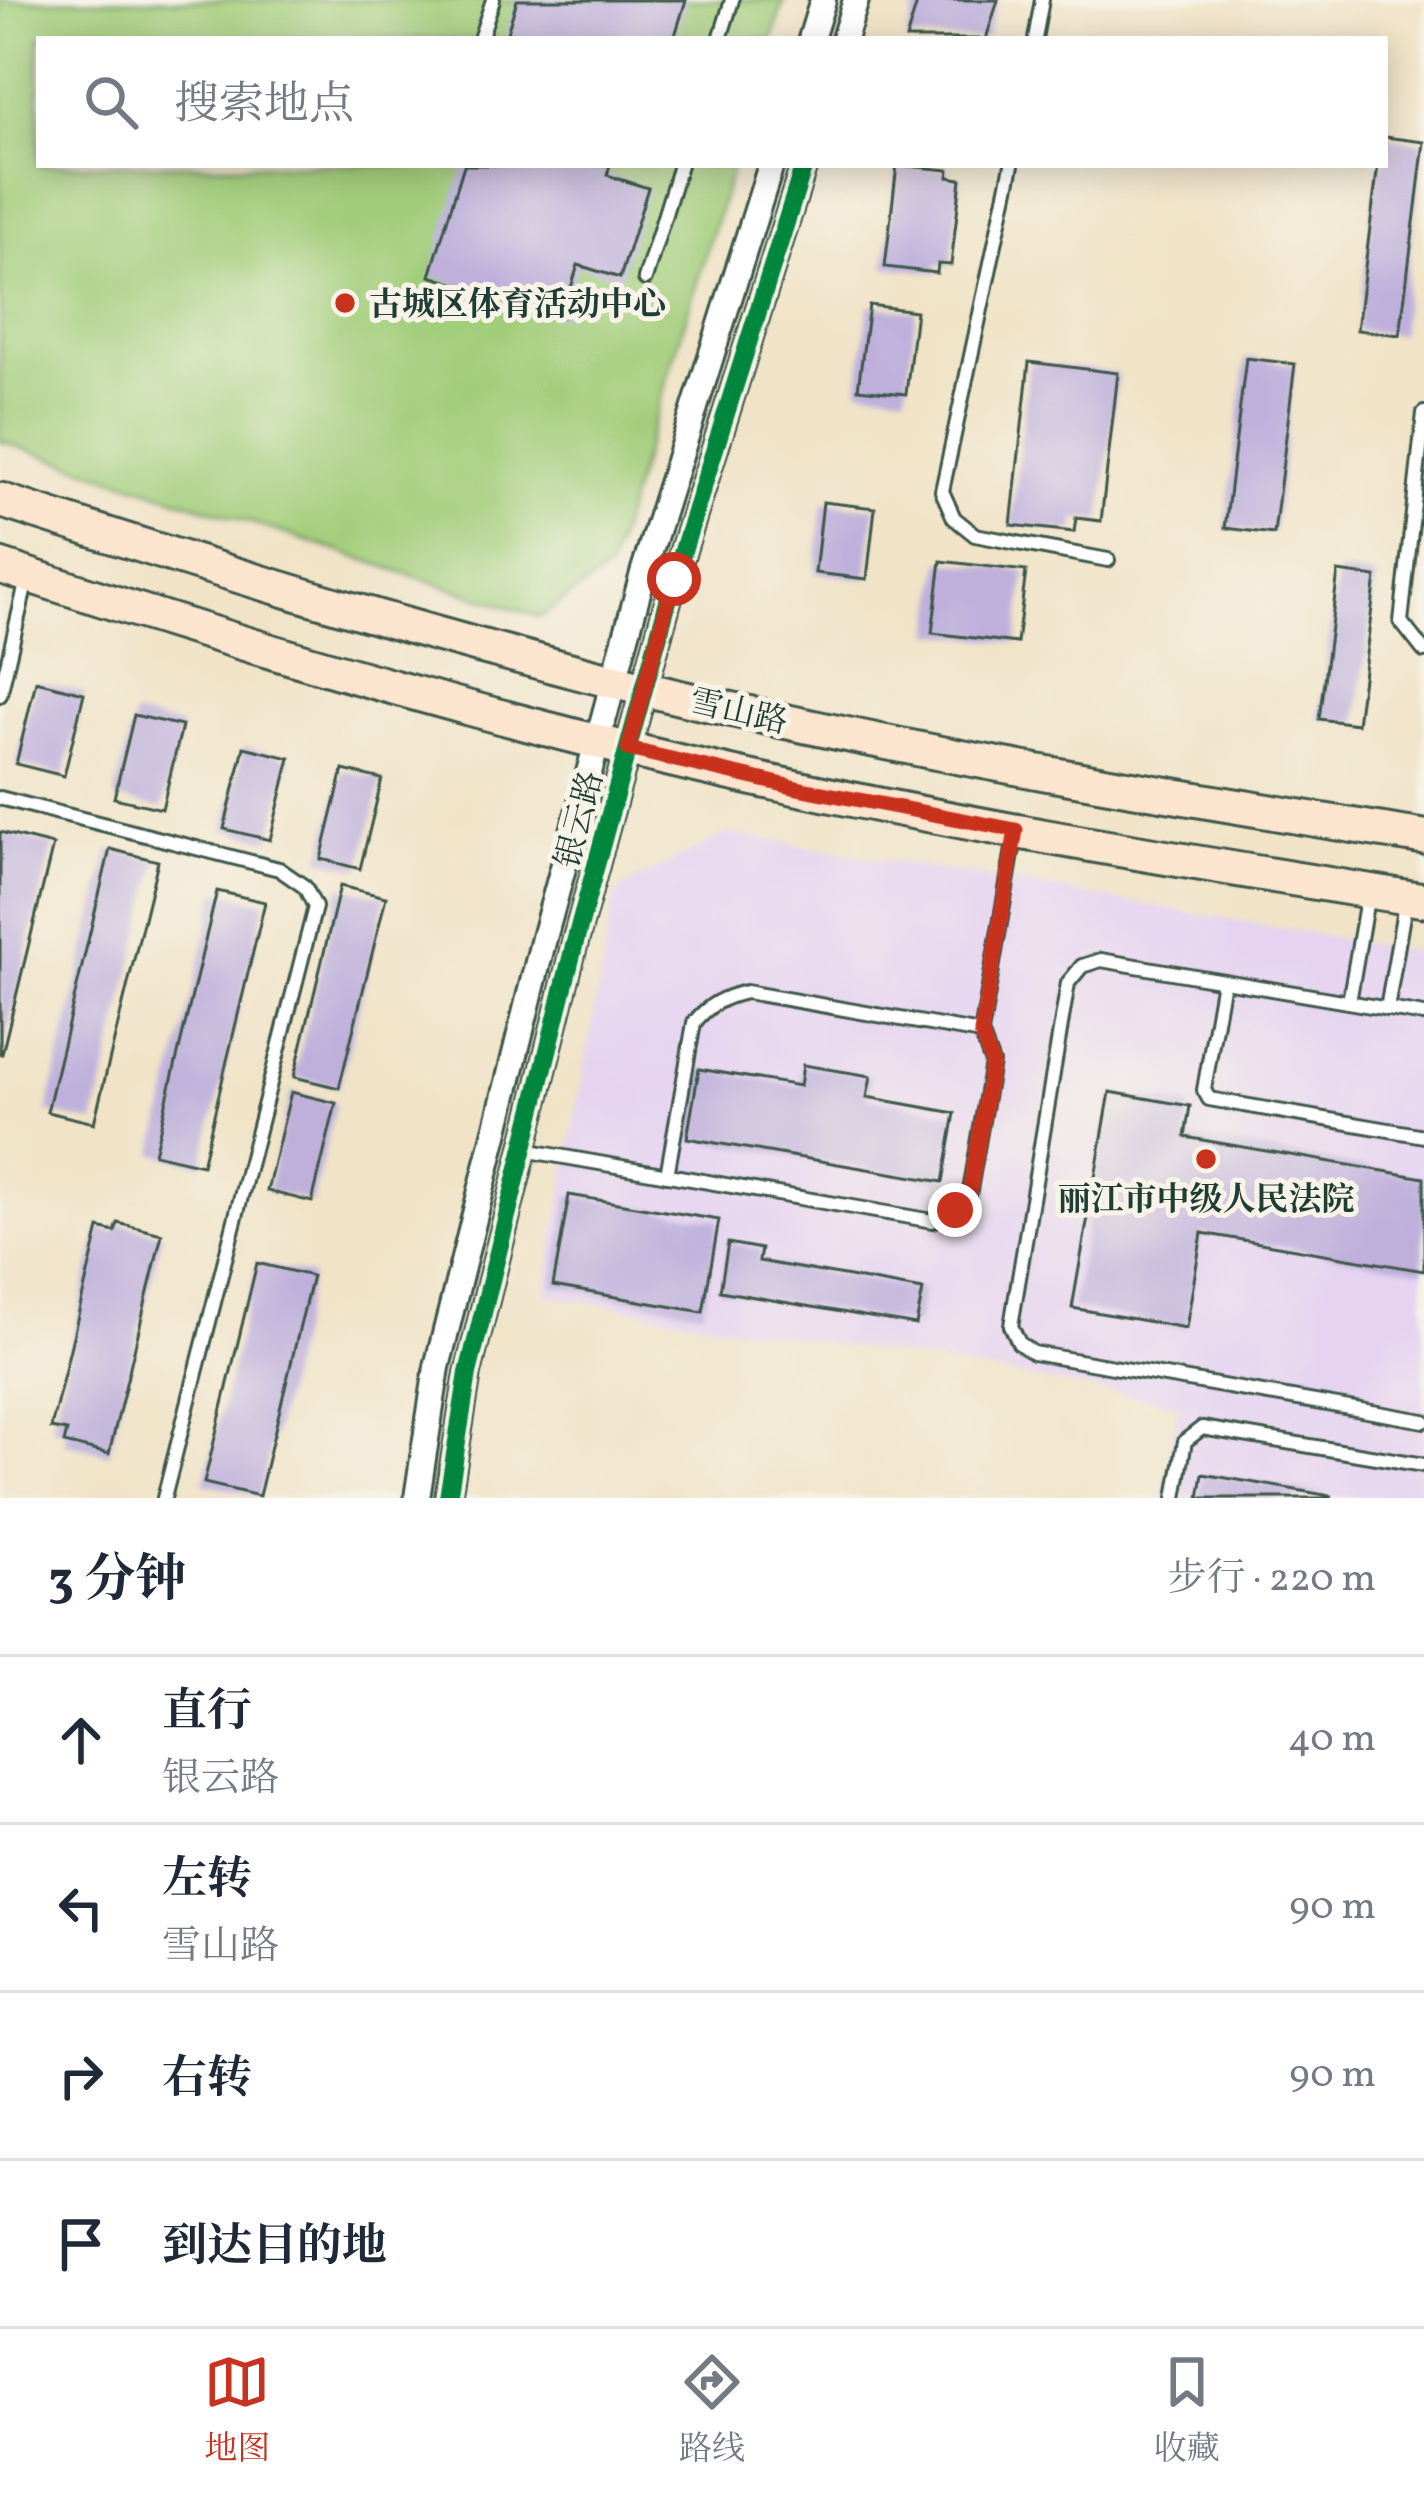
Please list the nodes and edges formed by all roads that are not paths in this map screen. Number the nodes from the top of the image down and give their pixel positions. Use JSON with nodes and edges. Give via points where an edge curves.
{"nodes":[{"id":1,"x":493,"y":0,"type":"edge"},
{"id":2,"x":732,"y":0,"type":"edge"},
{"id":3,"x":823,"y":0,"type":"edge"},
{"id":4,"x":856,"y":0,"type":"edge"},
{"id":5,"x":1042,"y":0,"type":"edge"},
{"id":6,"x":481,"y":36,"type":"edge"},
{"id":7,"x":721,"y":36,"type":"edge"},
{"id":8,"x":812,"y":36,"type":"edge"},
{"id":9,"x":845,"y":36,"type":"edge"},
{"id":10,"x":1036,"y":36,"type":"edge"},
{"id":11,"x":679,"y":168,"type":"edge"},
{"id":12,"x":770,"y":168,"type":"edge"},
{"id":13,"x":803,"y":168,"type":"edge"},
{"id":14,"x":1011,"y":168,"type":"edge"},
{"id":15,"x":645,"y":279,"type":"dead end"},
{"id":16,"x":1424,"y":413,"type":"edge"},
{"id":17,"x":0,"y":500,"type":"edge"},
{"id":18,"x":1108,"y":560,"type":"dead end"},
{"id":19,"x":14,"y":571,"type":"edge"},
{"id":20,"x":1424,"y":651,"type":"edge"},
{"id":21,"x":629,"y":684,"type":"junction"},
{"id":22,"x":0,"y":695,"type":"edge"},
{"id":23,"x":612,"y":745,"type":"junction"},
{"id":24,"x":0,"y":798,"type":"edge"},
{"id":25,"x":1016,"y":830,"type":"junction"},
{"id":26,"x":1424,"y":837,"type":"edge"},
{"id":27,"x":1368,"y":891,"type":"junction"},
{"id":28,"x":1415,"y":899,"type":"edge"},
{"id":29,"x":1223,"y":981,"type":"junction"},
{"id":30,"x":1349,"y":1003,"type":"junction"},
{"id":31,"x":1387,"y":1009,"type":"junction"},
{"id":32,"x":1424,"y":1016,"type":"edge"},
{"id":33,"x":981,"y":1033,"type":"junction"},
{"id":34,"x":1424,"y":1136,"type":"edge"},
{"id":35,"x":523,"y":1150,"type":"junction"},
{"id":36,"x":667,"y":1175,"type":"junction"},
{"id":37,"x":1424,"y":1420,"type":"edge"},
{"id":38,"x":1424,"y":1465,"type":"edge"},
{"id":39,"x":164,"y":1498,"type":"edge"},
{"id":40,"x":417,"y":1498,"type":"edge"},
{"id":41,"x":448,"y":1498,"type":"edge"},
{"id":42,"x":1175,"y":1498,"type":"edge"}],
"edges":[{"from":1,"to":6,"type":"lane"},
{"from":2,"to":7,"type":"lane"},
{"from":3,"to":8,"type":"street"},
{"from":4,"to":9,"type":"street"},
{"from":5,"to":10,"type":"lane"},
{"from":11,"to":15,"type":"lane"},
{"from":12,"to":21,"type":"street","name":"银云路","via":[[651,548]]},
{"from":13,"to":21,"type":"street","name":"银云路","via":[[674,579]]},
{"from":14,"to":18,"type":"lane","via":[[942,491],[954,518],[975,535]]},
{"from":16,"to":20,"type":"lane","via":[[1401,622]]},
{"from":17,"to":21,"type":"main road","name":"雪山路"},
{"from":19,"to":22,"type":"lane"},
{"from":19,"to":23,"type":"main road","name":"雪山路"},
{"from":21,"to":23,"type":"street","name":"银云路"},
{"from":21,"to":26,"type":"main road","name":"雪山路","via":[[940,752]]},
{"from":23,"to":25,"type":"main road","name":"雪山路"},
{"from":23,"to":35,"type":"street","name":"银云路"},
{"from":23,"to":40,"type":"street","name":"银云路","via":[[437,1367]]},
{"from":24,"to":39,"type":"lane","via":[[279,869],[305,887],[315,907]]},
{"from":25,"to":27,"type":"main road","name":"雪山路"},
{"from":25,"to":33,"type":"lane"},
{"from":27,"to":28,"type":"main road","name":"雪山路"},
{"from":27,"to":30,"type":"lane"},
{"from":28,"to":31,"type":"lane"},
{"from":29,"to":30,"type":"lane"},
{"from":29,"to":34,"type":"lane","via":[[1204,1090],[1209,1099]]},
{"from":29,"to":37,"type":"lane","via":[[1101,960],[1068,983],[1011,1315],[1014,1336],[1033,1353]]},
{"from":30,"to":31,"type":"lane"},
{"from":31,"to":32,"type":"lane"},
{"from":33,"to":36,"type":"lane","via":[[746,992],[716,1002],[694,1023]]},
{"from":33,"to":36,"type":"lane","via":[[992,1063],[969,1196],[934,1221]]},
{"from":35,"to":36,"type":"lane"},
{"from":35,"to":41,"type":"street","name":"银云路","via":[[468,1373]]},
{"from":38,"to":42,"type":"lane","via":[[1202,1428],[1185,1441]]}]}
